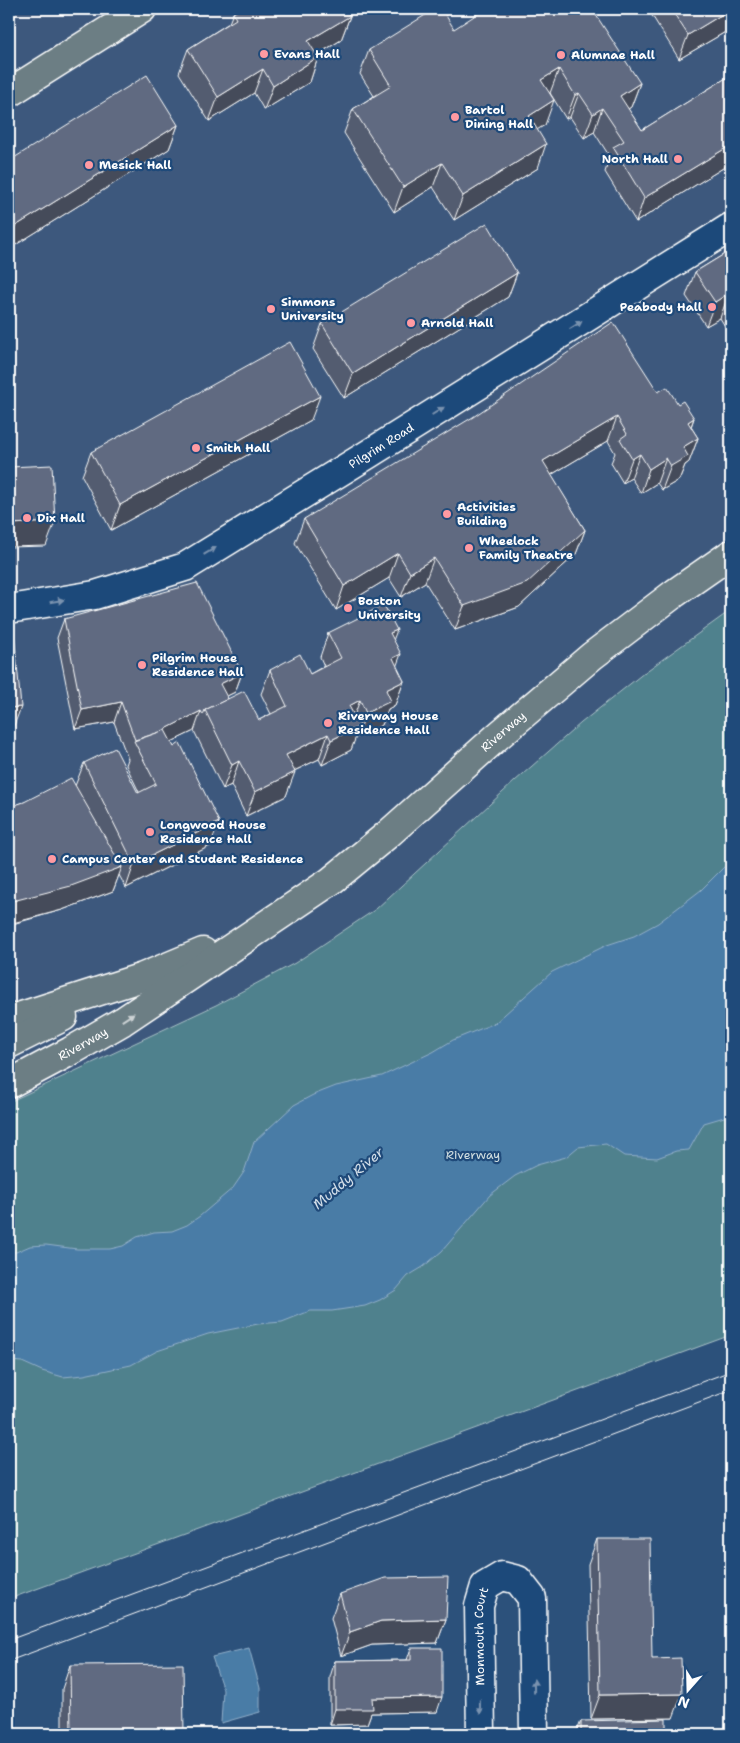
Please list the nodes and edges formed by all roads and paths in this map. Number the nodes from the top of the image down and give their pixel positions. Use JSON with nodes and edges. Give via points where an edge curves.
{"nodes":[{"id":1,"x":142,"y":9,"type":"edge"},
{"id":2,"x":9,"y":93,"type":"edge"},
{"id":3,"x":731,"y":227,"type":"edge"},
{"id":4,"x":731,"y":554,"type":"edge"},
{"id":5,"x":9,"y":609,"type":"edge"},
{"id":6,"x":279,"y":916,"type":"junction"},
{"id":7,"x":143,"y":976,"type":"junction"},
{"id":8,"x":9,"y":1020,"type":"edge"},
{"id":9,"x":9,"y":1044,"type":"edge"},
{"id":10,"x":9,"y":1084,"type":"edge"},
{"id":11,"x":481,"y":1734,"type":"edge"},
{"id":12,"x":534,"y":1734,"type":"edge"}],
"edges":[{"from":1,"to":2,"type":"highway"},
{"from":5,"to":3,"type":"street","name":"Pilgrim Road","one_way":true,"via":[[94,595],[185,567]]},
{"from":4,"to":6,"type":"highway","name":"Riverway","via":[[592,656],[365,854]]},
{"from":6,"to":7,"type":"highway","name":"Riverway","via":[[218,946]]},
{"from":10,"to":6,"type":"highway","name":"Riverway","one_way":true,"via":[[89,1042]]},
{"from":7,"to":8,"type":"highway","name":"Riverway"},
{"from":7,"to":9,"type":"highway"},
{"from":12,"to":11,"type":"street","name":"Monmouth Court","one_way":true,"via":[[532,1598],[518,1580],[502,1576],[485,1586],[479,1606]]}]}
